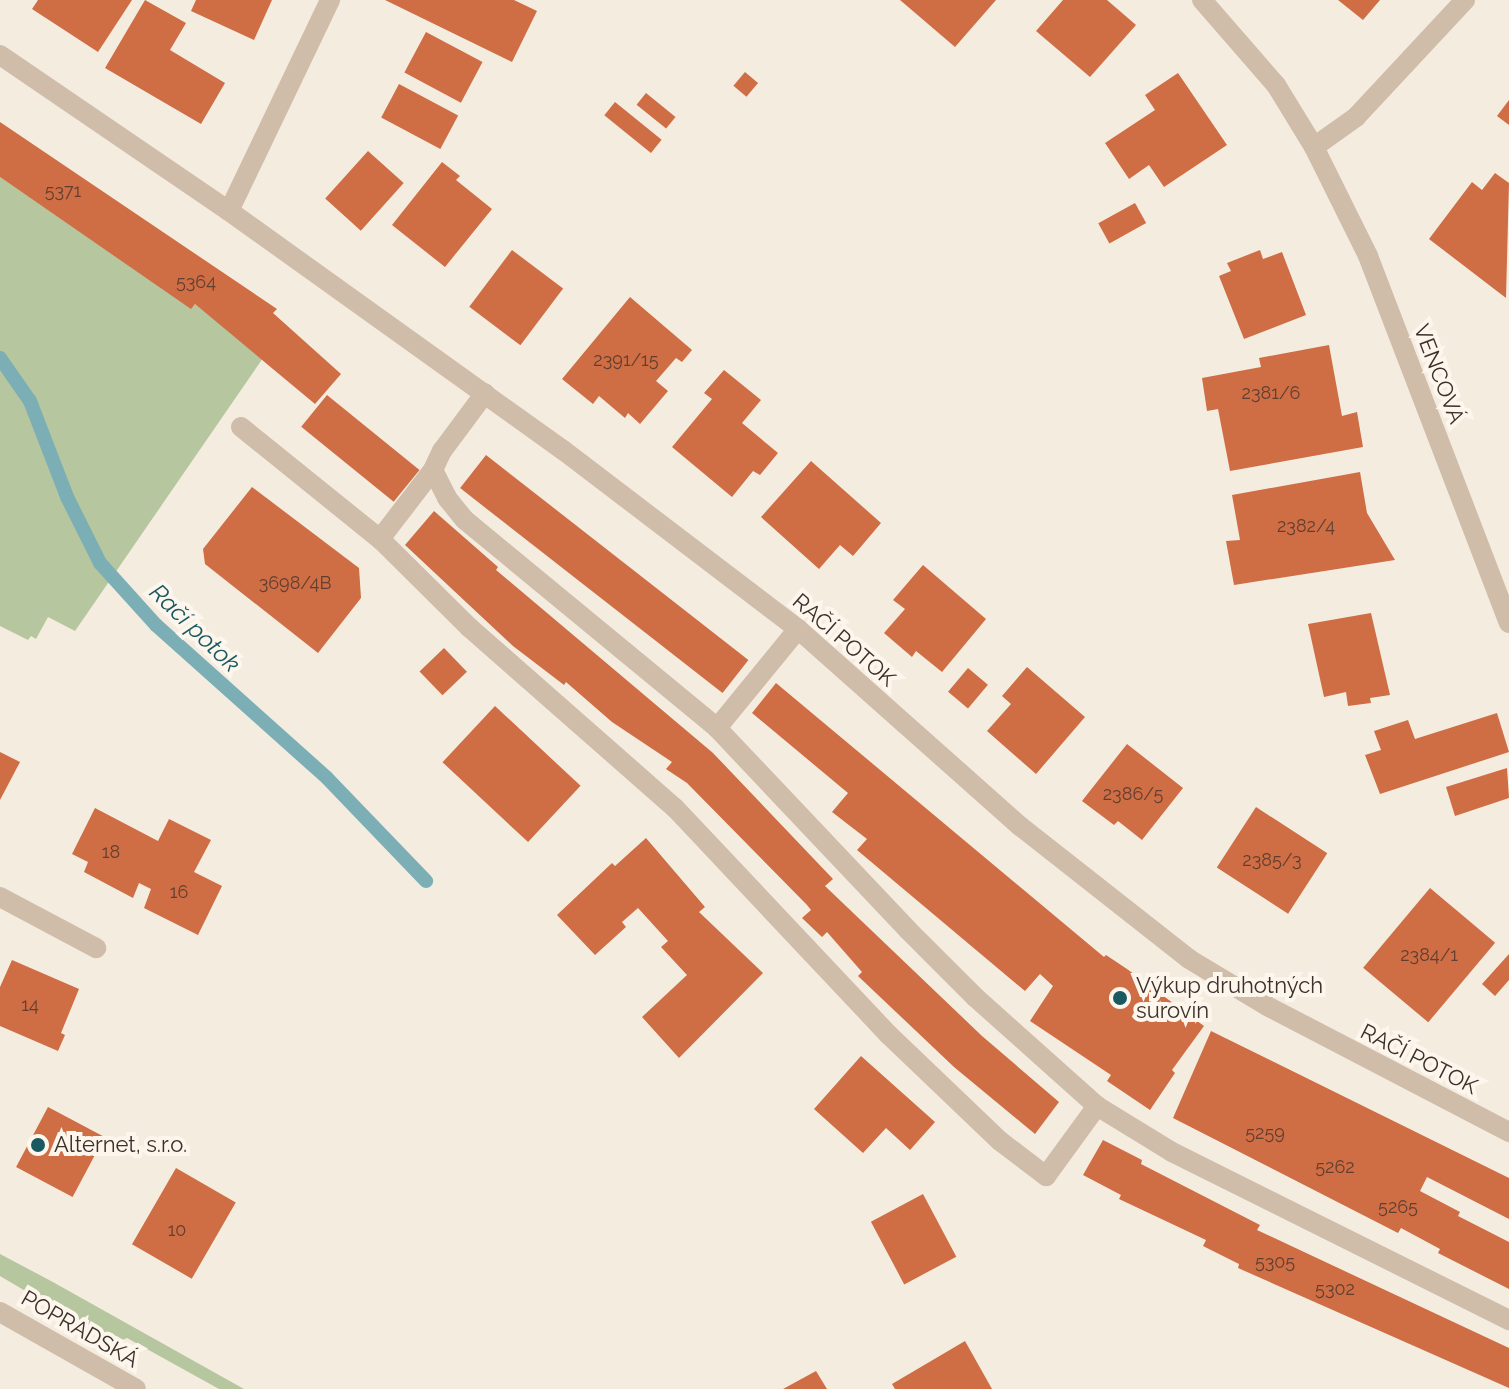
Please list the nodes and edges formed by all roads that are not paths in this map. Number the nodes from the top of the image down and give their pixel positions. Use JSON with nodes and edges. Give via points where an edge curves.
{"nodes":[{"id":1,"x":330,"y":0,"type":"edge"},
{"id":2,"x":1202,"y":0,"type":"edge"},
{"id":3,"x":1465,"y":0,"type":"edge"},
{"id":4,"x":0,"y":55,"type":"edge"},
{"id":5,"x":1314,"y":147,"type":"junction"},
{"id":6,"x":229,"y":211,"type":"junction"},
{"id":7,"x":485,"y":393,"type":"junction"},
{"id":8,"x":241,"y":427,"type":"dead end"},
{"id":9,"x":433,"y":470,"type":"junction"},
{"id":10,"x":380,"y":539,"type":"junction"},
{"id":11,"x":1509,"y":623,"type":"edge"},
{"id":12,"x":798,"y":629,"type":"junction"},
{"id":13,"x":717,"y":728,"type":"junction"},
{"id":14,"x":0,"y":897,"type":"edge"},
{"id":15,"x":96,"y":948,"type":"dead end"},
{"id":16,"x":1097,"y":1106,"type":"junction"},
{"id":17,"x":1509,"y":1132,"type":"edge"},
{"id":18,"x":0,"y":1312,"type":"edge"},
{"id":19,"x":1509,"y":1320,"type":"edge"},
{"id":20,"x":136,"y":1389,"type":"edge"}],
"edges":[{"from":1,"to":6,"type":"street"},
{"from":2,"to":5,"type":"street","name":"VENCOVÁ","via":[[1276,85]]},
{"from":3,"to":5,"type":"street","via":[[1356,117]]},
{"from":4,"to":6,"type":"street","name":"RAČÍ POTOK"},
{"from":5,"to":11,"type":"street","name":"VENCOVÁ","via":[[1368,256]]},
{"from":6,"to":7,"type":"street","name":"RAČÍ POTOK"},
{"from":7,"to":9,"type":"street"},
{"from":7,"to":12,"type":"street","name":"RAČÍ POTOK"},
{"from":8,"to":10,"type":"street"},
{"from":9,"to":10,"type":"street"},
{"from":9,"to":13,"type":"street","via":[[465,520]]},
{"from":10,"to":16,"type":"street","via":[[470,628],[675,808],[889,1035],[1000,1141],[1046,1176]]},
{"from":12,"to":13,"type":"street"},
{"from":12,"to":17,"type":"street","name":"RAČÍ POTOK","via":[[1020,826],[1189,959],[1269,1007]]},
{"from":13,"to":16,"type":"street","via":[[930,953]]},
{"from":14,"to":15,"type":"street"},
{"from":16,"to":19,"type":"street","via":[[1172,1152]]},
{"from":18,"to":20,"type":"street","name":"POPRADSKÁ"}]}
